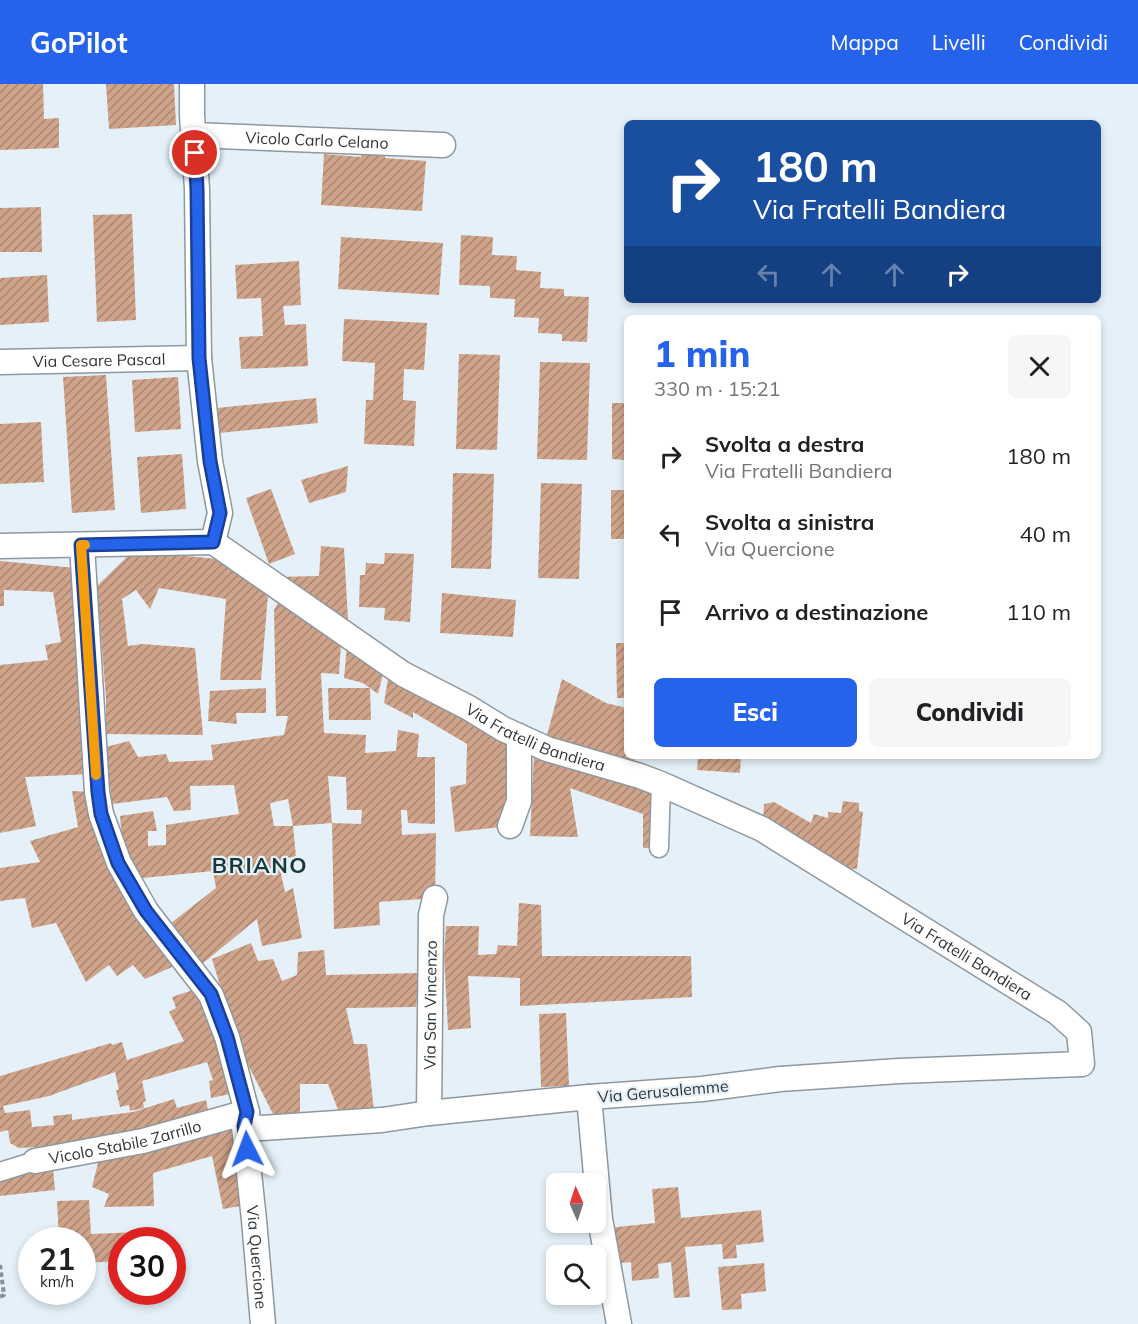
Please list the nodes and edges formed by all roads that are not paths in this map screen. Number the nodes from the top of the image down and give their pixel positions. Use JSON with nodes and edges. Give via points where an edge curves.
{"nodes":[{"id":1,"x":192,"y":84,"type":"edge"},
{"id":2,"x":193,"y":135,"type":"junction"},
{"id":3,"x":443,"y":145,"type":"dead end"},
{"id":4,"x":199,"y":358,"type":"junction"},
{"id":5,"x":0,"y":362,"type":"edge"},
{"id":6,"x":213,"y":542,"type":"junction"},
{"id":7,"x":81,"y":545,"type":"junction"},
{"id":8,"x":0,"y":546,"type":"edge"},
{"id":9,"x":519,"y":736,"type":"junction"},
{"id":10,"x":661,"y":784,"type":"junction"},
{"id":11,"x":510,"y":826,"type":"dead end"},
{"id":12,"x":659,"y":848,"type":"dead end"},
{"id":13,"x":435,"y":898,"type":"dead end"},
{"id":14,"x":1082,"y":1064,"type":"joint"},
{"id":15,"x":589,"y":1097,"type":"junction"},
{"id":16,"x":429,"y":1113,"type":"junction"},
{"id":17,"x":245,"y":1119,"type":"junction"},
{"id":18,"x":36,"y":1161,"type":"joint"},
{"id":19,"x":0,"y":1172,"type":"edge"},
{"id":20,"x":263,"y":1324,"type":"edge"},
{"id":21,"x":619,"y":1324,"type":"edge"}],
"edges":[{"from":1,"to":2,"type":"street"},
{"from":2,"to":3,"type":"street","name":"Vicolo Carlo Celano"},
{"from":2,"to":4,"type":"street"},
{"from":4,"to":5,"type":"street","name":"Via Cesare Pascal"},
{"from":4,"to":6,"type":"street","via":[[220,513]]},
{"from":6,"to":7,"type":"street"},
{"from":6,"to":9,"type":"street","name":"Via Fratelli Bandiera","via":[[403,674]]},
{"from":7,"to":8,"type":"street"},
{"from":7,"to":17,"type":"street","name":"Via Quercione","via":[[101,814],[118,863],[146,911],[211,994],[227,1037]]},
{"from":9,"to":10,"type":"street","name":"Via Fratelli Bandiera"},
{"from":9,"to":11,"type":"street","via":[[519,801]]},
{"from":10,"to":12,"type":"street"},
{"from":10,"to":14,"type":"street","name":"Via Fratelli Bandiera","via":[[762,829],[1058,1013],[1079,1032]]},
{"from":13,"to":16,"type":"street","name":"Via San Vincenzo","via":[[431,915]]},
{"from":14,"to":15,"type":"street","name":"Via Gerusalemme","via":[[899,1071]]},
{"from":15,"to":16,"type":"street","name":"Via Gerusalemme"},
{"from":15,"to":21,"type":"street","via":[[600,1219]]},
{"from":16,"to":17,"type":"street","name":"Via Gerusalemme","via":[[262,1128]]},
{"from":17,"to":18,"type":"street","name":"Vicolo Stabile Zarrillo"},
{"from":17,"to":20,"type":"street","name":"Via Quercione"},
{"from":18,"to":19,"type":"street"}]}
